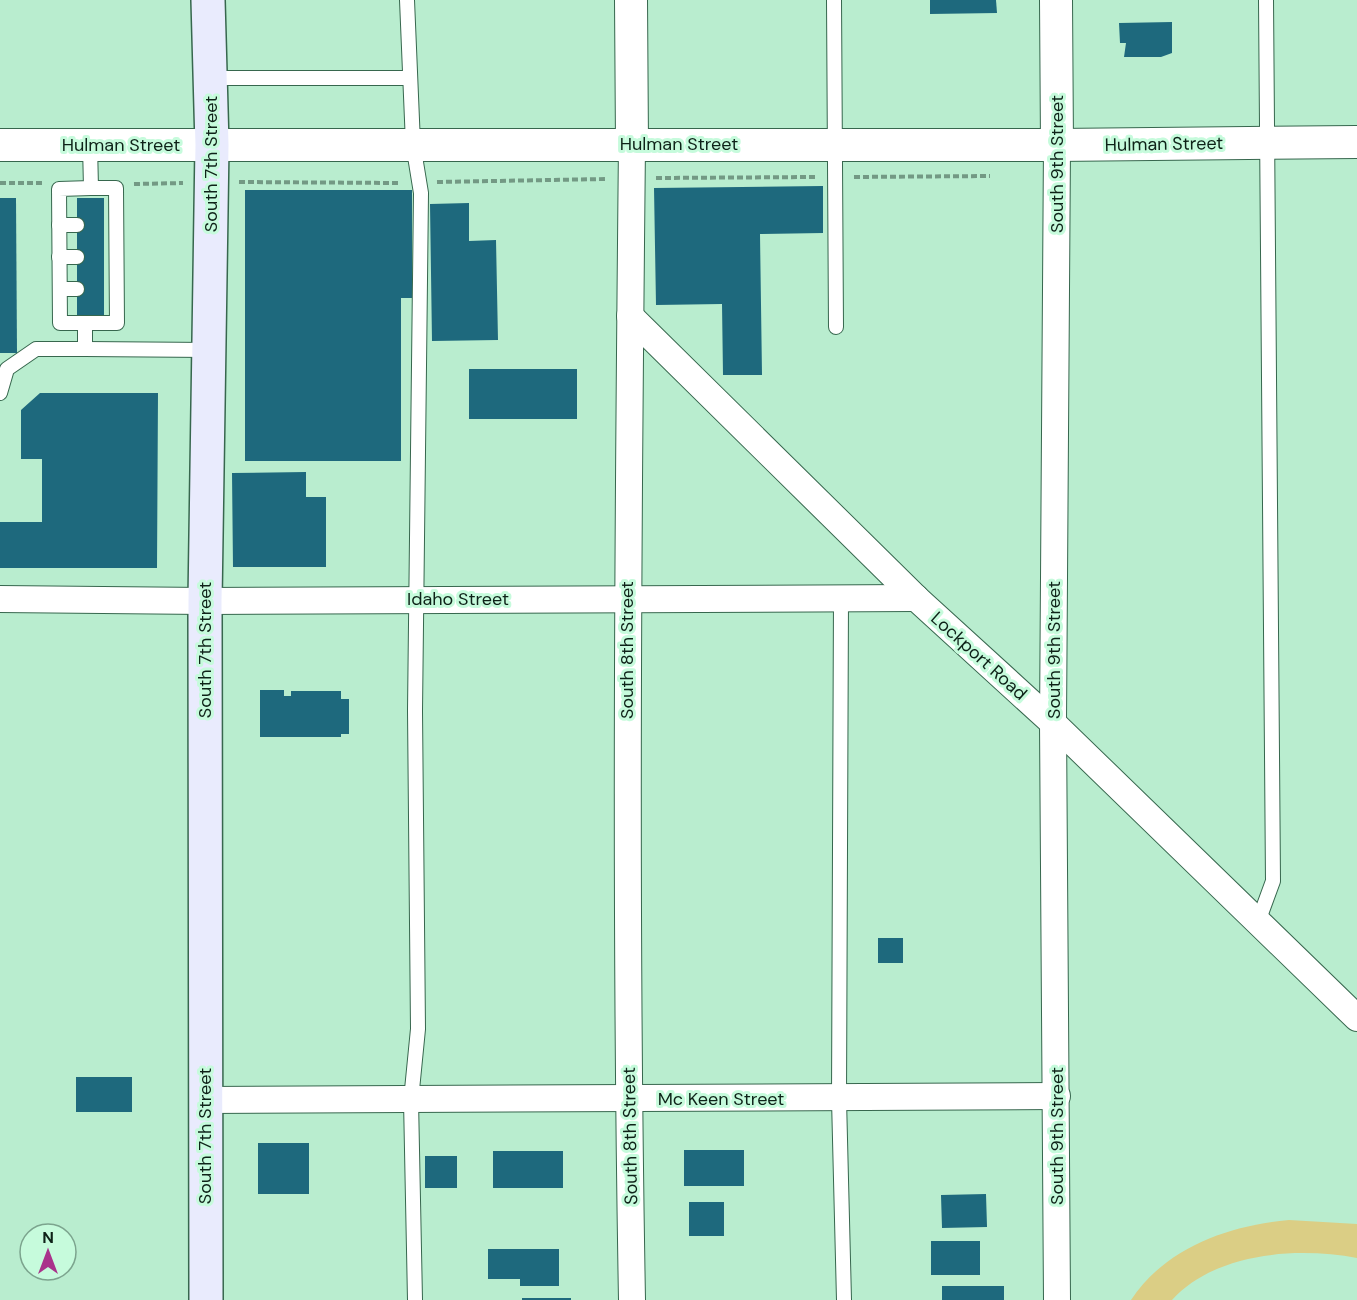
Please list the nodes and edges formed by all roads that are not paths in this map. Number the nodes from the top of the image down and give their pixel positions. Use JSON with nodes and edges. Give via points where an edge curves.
{"nodes":[{"id":1,"x":208,"y":0,"type":"edge"},
{"id":2,"x":407,"y":0,"type":"edge"},
{"id":3,"x":631,"y":0,"type":"edge"},
{"id":4,"x":834,"y":0,"type":"edge"},
{"id":5,"x":1056,"y":0,"type":"edge"},
{"id":6,"x":1266,"y":0,"type":"edge"},
{"id":7,"x":211,"y":78,"type":"junction"},
{"id":8,"x":410,"y":78,"type":"junction"},
{"id":9,"x":1357,"y":142,"type":"edge"},
{"id":10,"x":1266,"y":143,"type":"junction"},
{"id":11,"x":0,"y":144,"type":"edge"},
{"id":12,"x":413,"y":144,"type":"junction"},
{"id":13,"x":632,"y":144,"type":"junction"},
{"id":14,"x":835,"y":144,"type":"junction"},
{"id":15,"x":90,"y":145,"type":"junction"},
{"id":16,"x":212,"y":145,"type":"junction"},
{"id":17,"x":1057,"y":145,"type":"junction"},
{"id":18,"x":91,"y":186,"type":"junction"},
{"id":19,"x":59,"y":225,"type":"junction"},
{"id":20,"x":77,"y":225,"type":"dead end"},
{"id":21,"x":59,"y":257,"type":"junction"},
{"id":22,"x":77,"y":257,"type":"dead end"},
{"id":23,"x":60,"y":289,"type":"junction"},
{"id":24,"x":77,"y":289,"type":"dead end"},
{"id":25,"x":630,"y":316,"type":"junction"},
{"id":26,"x":86,"y":323,"type":"junction"},
{"id":27,"x":837,"y":327,"type":"dead end"},
{"id":28,"x":85,"y":349,"type":"junction"},
{"id":29,"x":209,"y":350,"type":"junction"},
{"id":30,"x":0,"y":393,"type":"edge"},
{"id":31,"x":626,"y":598,"type":"junction"},
{"id":32,"x":841,"y":598,"type":"junction"},
{"id":33,"x":916,"y":598,"type":"junction"},
{"id":34,"x":0,"y":599,"type":"edge"},
{"id":35,"x":416,"y":600,"type":"junction"},
{"id":36,"x":205,"y":601,"type":"junction"},
{"id":37,"x":1053,"y":723,"type":"junction"},
{"id":38,"x":1258,"y":922,"type":"junction"},
{"id":39,"x":1357,"y":1018,"type":"edge"},
{"id":40,"x":1057,"y":1096,"type":"junction"},
{"id":41,"x":628,"y":1099,"type":"junction"},
{"id":42,"x":839,"y":1099,"type":"junction"},
{"id":43,"x":205,"y":1100,"type":"junction"},
{"id":44,"x":411,"y":1100,"type":"junction"},
{"id":45,"x":206,"y":1300,"type":"edge"},
{"id":46,"x":415,"y":1300,"type":"edge"},
{"id":47,"x":633,"y":1300,"type":"edge"},
{"id":48,"x":844,"y":1300,"type":"edge"},
{"id":49,"x":1057,"y":1300,"type":"edge"}],
"edges":[{"from":1,"to":7,"type":"main road","name":"South 7th Street"},
{"from":2,"to":8,"type":"lane"},
{"from":3,"to":13,"type":"street","name":"South 8th Street"},
{"from":4,"to":14,"type":"lane"},
{"from":5,"to":17,"type":"street","name":"South 9th Street"},
{"from":6,"to":10,"type":"lane"},
{"from":7,"to":8,"type":"lane"},
{"from":7,"to":16,"type":"main road","name":"South 7th Street"},
{"from":8,"to":12,"type":"lane"},
{"from":9,"to":10,"type":"street","name":"Hulman Street"},
{"from":10,"to":17,"type":"street","name":"Hulman Street"},
{"from":10,"to":38,"type":"lane","via":[[1273,881]]},
{"from":11,"to":15,"type":"street","name":"Hulman Street"},
{"from":12,"to":13,"type":"street","name":"Hulman Street"},
{"from":12,"to":16,"type":"street","name":"Hulman Street"},
{"from":12,"to":35,"type":"lane","via":[[419,183]]},
{"from":13,"to":14,"type":"street","name":"Hulman Street"},
{"from":13,"to":25,"type":"street","name":"South 8th Street"},
{"from":14,"to":17,"type":"street","name":"Hulman Street"},
{"from":14,"to":27,"type":"lane"},
{"from":15,"to":16,"type":"street","name":"Hulman Street"},
{"from":15,"to":18,"type":"lane"},
{"from":16,"to":29,"type":"main road","name":"South 7th Street"},
{"from":17,"to":37,"type":"street","name":"South 9th Street"},
{"from":18,"to":19,"type":"lane","via":[[59,189]]},
{"from":18,"to":26,"type":"lane","via":[[116,188],[110,224],[110,289],[117,323]]},
{"from":19,"to":20,"type":"lane"},
{"from":19,"to":21,"type":"lane"},
{"from":21,"to":22,"type":"lane"},
{"from":21,"to":23,"type":"lane"},
{"from":23,"to":24,"type":"lane"},
{"from":23,"to":26,"type":"lane","via":[[60,323]]},
{"from":25,"to":31,"type":"street","name":"South 8th Street"},
{"from":25,"to":33,"type":"street","name":"Lockport Road"},
{"from":26,"to":28,"type":"lane"},
{"from":28,"to":29,"type":"lane"},
{"from":28,"to":30,"type":"lane","via":[[36,349],[7,369]]},
{"from":29,"to":36,"type":"main road","name":"South 7th Street"},
{"from":31,"to":32,"type":"street","name":"Idaho Street"},
{"from":31,"to":35,"type":"street","name":"Idaho Street"},
{"from":31,"to":41,"type":"street","name":"South 8th Street"},
{"from":32,"to":33,"type":"street","name":"Idaho Street"},
{"from":32,"to":42,"type":"lane"},
{"from":33,"to":37,"type":"street","name":"Lockport Road"},
{"from":34,"to":36,"type":"street","name":"Idaho Street"},
{"from":35,"to":36,"type":"street","name":"Idaho Street"},
{"from":35,"to":44,"type":"lane","via":[[418,1029]]},
{"from":36,"to":43,"type":"main road","name":"South 7th Street"},
{"from":37,"to":38,"type":"street","name":"Lockport Road"},
{"from":37,"to":40,"type":"street","name":"South 9th Street"},
{"from":38,"to":39,"type":"street","name":"Lockport Road"},
{"from":40,"to":42,"type":"street","name":"Mc Keen Street"},
{"from":40,"to":49,"type":"street","name":"South 9th Street"},
{"from":41,"to":42,"type":"street","name":"Mc Keen Street"},
{"from":41,"to":44,"type":"street","name":"Mc Keen Street"},
{"from":41,"to":47,"type":"street","name":"South 8th Street"},
{"from":42,"to":48,"type":"lane"},
{"from":43,"to":44,"type":"street","name":"Mc Keen Street"},
{"from":43,"to":45,"type":"main road","name":"South 7th Street"},
{"from":44,"to":46,"type":"lane"}]}
